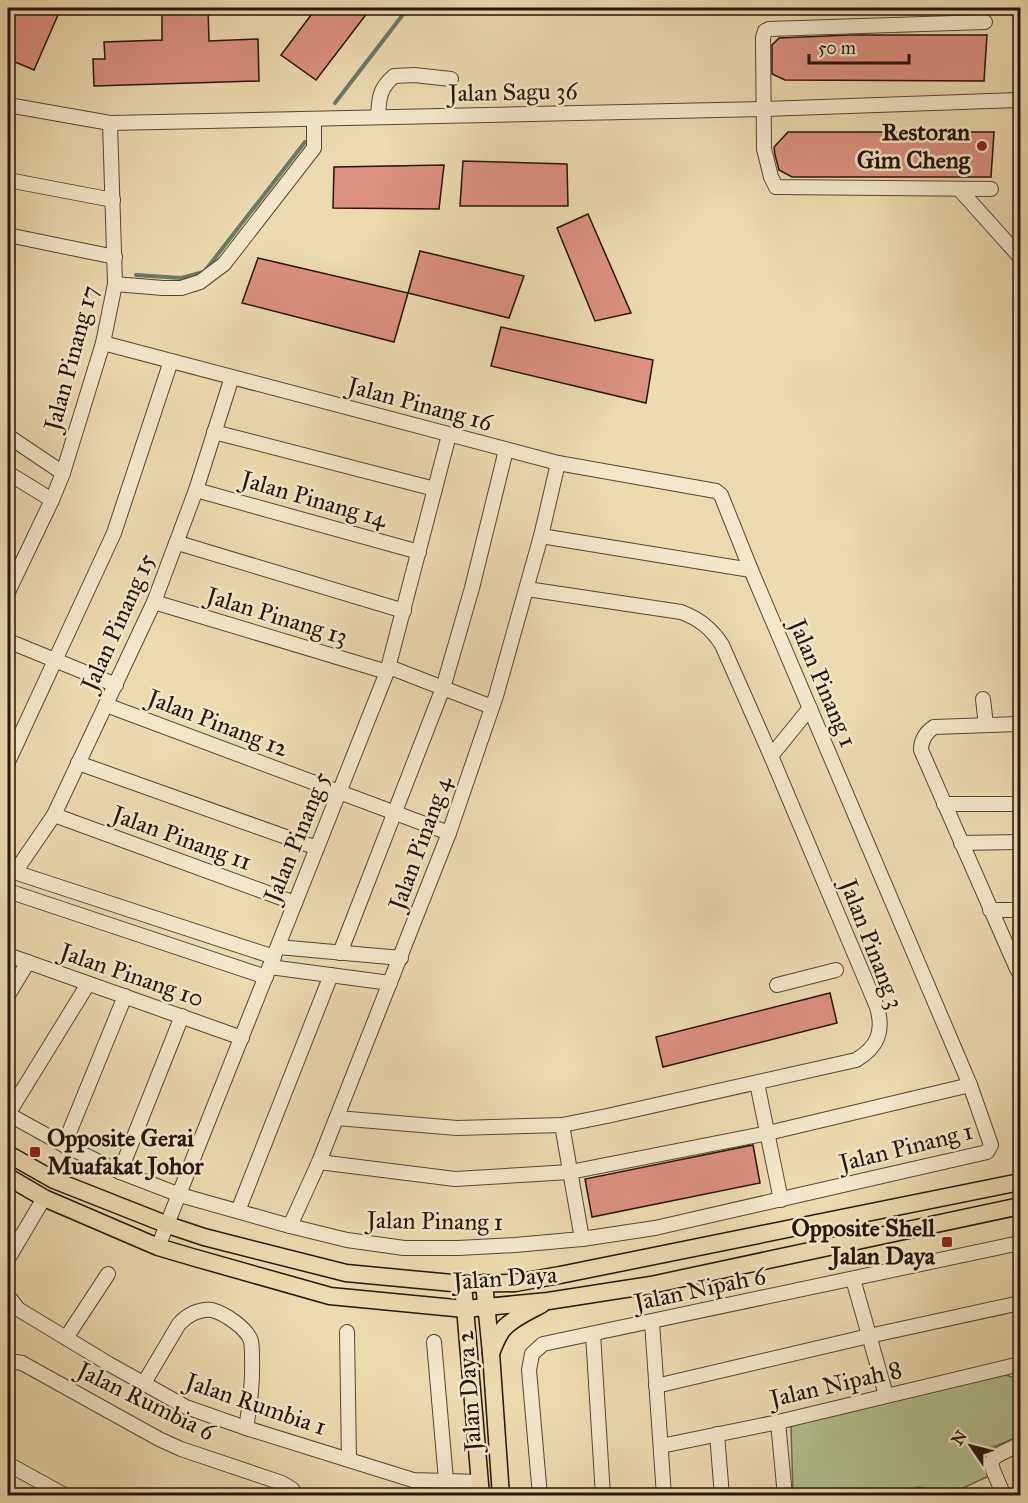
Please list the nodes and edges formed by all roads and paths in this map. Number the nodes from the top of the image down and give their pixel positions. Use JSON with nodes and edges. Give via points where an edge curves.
{"nodes":[{"id":1,"x":985,"y":22,"type":"dead end"},
{"id":2,"x":452,"y":79,"type":"dead end"},
{"id":3,"x":1020,"y":100,"type":"edge"},
{"id":4,"x":8,"y":105,"type":"edge"},
{"id":5,"x":765,"y":109,"type":"junction"},
{"id":6,"x":378,"y":117,"type":"junction"},
{"id":7,"x":315,"y":119,"type":"junction"},
{"id":8,"x":110,"y":123,"type":"junction"},
{"id":9,"x":8,"y":180,"type":"edge"},
{"id":10,"x":959,"y":189,"type":"junction"},
{"id":11,"x":991,"y":189,"type":"dead end"},
{"id":12,"x":113,"y":200,"type":"junction"},
{"id":13,"x":8,"y":235,"type":"edge"},
{"id":14,"x":115,"y":257,"type":"junction"},
{"id":15,"x":1020,"y":257,"type":"edge"},
{"id":16,"x":115,"y":284,"type":"junction"},
{"id":17,"x":103,"y":344,"type":"junction"},
{"id":18,"x":171,"y":361,"type":"junction"},
{"id":19,"x":232,"y":377,"type":"junction"},
{"id":20,"x":214,"y":432,"type":"junction"},
{"id":21,"x":449,"y":435,"type":"junction"},
{"id":22,"x":8,"y":436,"type":"edge"},
{"id":23,"x":506,"y":450,"type":"junction"},
{"id":24,"x":558,"y":464,"type":"junction"},
{"id":25,"x":8,"y":473,"type":"edge"},
{"id":26,"x":63,"y":473,"type":"junction"},
{"id":27,"x":435,"y":489,"type":"junction"},
{"id":28,"x":196,"y":490,"type":"junction"},
{"id":29,"x":52,"y":500,"type":"junction"},
{"id":30,"x":723,"y":501,"type":"joint"},
{"id":31,"x":541,"y":536,"type":"junction"},
{"id":32,"x":178,"y":543,"type":"junction"},
{"id":33,"x":419,"y":552,"type":"junction"},
{"id":34,"x":751,"y":570,"type":"junction"},
{"id":35,"x":527,"y":589,"type":"junction"},
{"id":36,"x":8,"y":591,"type":"edge"},
{"id":37,"x":154,"y":602,"type":"junction"},
{"id":38,"x":404,"y":611,"type":"junction"},
{"id":39,"x":8,"y":641,"type":"edge"},
{"id":40,"x":56,"y":661,"type":"junction"},
{"id":41,"x":388,"y":670,"type":"junction"},
{"id":42,"x":116,"y":685,"type":"junction"},
{"id":43,"x":443,"y":688,"type":"junction"},
{"id":44,"x":984,"y":699,"type":"dead end"},
{"id":45,"x":106,"y":705,"type":"junction"},
{"id":46,"x":492,"y":707,"type":"junction"},
{"id":47,"x":810,"y":708,"type":"junction"},
{"id":48,"x":1020,"y":724,"type":"edge"},
{"id":49,"x":986,"y":725,"type":"junction"},
{"id":50,"x":771,"y":756,"type":"junction"},
{"id":51,"x":8,"y":762,"type":"edge"},
{"id":52,"x":78,"y":763,"type":"junction"},
{"id":53,"x":339,"y":793,"type":"junction"},
{"id":54,"x":944,"y":804,"type":"junction"},
{"id":55,"x":1020,"y":804,"type":"edge"},
{"id":56,"x":396,"y":813,"type":"junction"},
{"id":57,"x":54,"y":815,"type":"junction"},
{"id":58,"x":449,"y":833,"type":"junction"},
{"id":59,"x":1020,"y":842,"type":"edge"},
{"id":60,"x":961,"y":843,"type":"junction"},
{"id":61,"x":317,"y":848,"type":"junction"},
{"id":62,"x":11,"y":871,"type":"edge"},
{"id":63,"x":8,"y":891,"type":"edge"},
{"id":64,"x":295,"y":903,"type":"junction"},
{"id":65,"x":990,"y":910,"type":"junction"},
{"id":66,"x":1020,"y":910,"type":"edge"},
{"id":67,"x":340,"y":953,"type":"junction"},
{"id":68,"x":8,"y":955,"type":"edge"},
{"id":69,"x":401,"y":958,"type":"junction"},
{"id":70,"x":28,"y":962,"type":"junction"},
{"id":71,"x":272,"y":962,"type":"junction"},
{"id":72,"x":836,"y":970,"type":"dead end"},
{"id":73,"x":1020,"y":974,"type":"edge"},
{"id":74,"x":332,"y":975,"type":"junction"},
{"id":75,"x":390,"y":983,"type":"junction"},
{"id":76,"x":88,"y":984,"type":"junction"},
{"id":77,"x":777,"y":985,"type":"dead end"},
{"id":78,"x":8,"y":994,"type":"edge"},
{"id":79,"x":125,"y":996,"type":"junction"},
{"id":80,"x":182,"y":1016,"type":"junction"},
{"id":81,"x":242,"y":1038,"type":"junction"},
{"id":82,"x":757,"y":1083,"type":"junction"},
{"id":83,"x":970,"y":1084,"type":"junction"},
{"id":84,"x":8,"y":1114,"type":"edge"},
{"id":85,"x":337,"y":1118,"type":"junction"},
{"id":86,"x":561,"y":1125,"type":"junction"},
{"id":87,"x":768,"y":1133,"type":"junction"},
{"id":88,"x":64,"y":1145,"type":"junction"},
{"id":89,"x":8,"y":1154,"type":"edge"},
{"id":90,"x":320,"y":1162,"type":"junction"},
{"id":91,"x":120,"y":1172,"type":"junction"},
{"id":92,"x":570,"y":1172,"type":"junction"},
{"id":93,"x":8,"y":1177,"type":"edge"},
{"id":94,"x":1020,"y":1182,"type":"edge"},
{"id":95,"x":180,"y":1195,"type":"junction"},
{"id":96,"x":44,"y":1198,"type":"junction"},
{"id":97,"x":781,"y":1200,"type":"junction"},
{"id":98,"x":1020,"y":1206,"type":"edge"},
{"id":99,"x":238,"y":1211,"type":"junction"},
{"id":100,"x":168,"y":1225,"type":"junction"},
{"id":101,"x":290,"y":1226,"type":"junction"},
{"id":102,"x":582,"y":1239,"type":"junction"},
{"id":103,"x":1020,"y":1244,"type":"edge"},
{"id":104,"x":158,"y":1248,"type":"junction"},
{"id":105,"x":8,"y":1259,"type":"edge"},
{"id":106,"x":108,"y":1274,"type":"dead end"},
{"id":107,"x":853,"y":1279,"type":"junction"},
{"id":108,"x":484,"y":1283,"type":"junction"},
{"id":109,"x":463,"y":1284,"type":"junction"},
{"id":110,"x":8,"y":1296,"type":"edge"},
{"id":111,"x":548,"y":1301,"type":"junction"},
{"id":112,"x":1020,"y":1303,"type":"edge"},
{"id":113,"x":486,"y":1307,"type":"junction"},
{"id":114,"x":465,"y":1309,"type":"junction"},
{"id":115,"x":652,"y":1322,"type":"junction"},
{"id":116,"x":347,"y":1332,"type":"dead end"},
{"id":117,"x":593,"y":1334,"type":"junction"},
{"id":118,"x":869,"y":1336,"type":"junction"},
{"id":119,"x":66,"y":1338,"type":"junction"},
{"id":120,"x":434,"y":1342,"type":"dead end"},
{"id":121,"x":491,"y":1353,"type":"junction"},
{"id":122,"x":8,"y":1362,"type":"edge"},
{"id":123,"x":1020,"y":1366,"type":"edge"},
{"id":124,"x":144,"y":1383,"type":"junction"},
{"id":125,"x":656,"y":1386,"type":"junction"},
{"id":126,"x":886,"y":1395,"type":"junction"},
{"id":127,"x":778,"y":1422,"type":"junction"},
{"id":128,"x":246,"y":1428,"type":"junction"},
{"id":129,"x":717,"y":1434,"type":"junction"},
{"id":130,"x":1020,"y":1444,"type":"edge"},
{"id":131,"x":661,"y":1446,"type":"junction"},
{"id":132,"x":349,"y":1460,"type":"junction"},
{"id":133,"x":8,"y":1464,"type":"edge"},
{"id":134,"x":446,"y":1480,"type":"junction"},
{"id":135,"x":480,"y":1489,"type":"edge"},
{"id":136,"x":64,"y":1495,"type":"edge"},
{"id":137,"x":296,"y":1496,"type":"edge"},
{"id":138,"x":501,"y":1496,"type":"edge"},
{"id":139,"x":540,"y":1496,"type":"edge"},
{"id":140,"x":603,"y":1496,"type":"edge"},
{"id":141,"x":664,"y":1496,"type":"edge"},
{"id":142,"x":722,"y":1496,"type":"edge"},
{"id":143,"x":785,"y":1496,"type":"edge"},
{"id":144,"x":1004,"y":1496,"type":"edge"}],
"edges":[{"from":1,"to":5,"type":"street","via":[[769,29],[763,38]]},
{"from":2,"to":6,"type":"street","via":[[394,76],[380,95]]},
{"from":3,"to":5,"type":"street","name":"Jalan Sagu 36"},
{"from":4,"to":8,"type":"street","name":"Jalan Sagu 36"},
{"from":5,"to":6,"type":"street","name":"Jalan Sagu 36"},
{"from":5,"to":10,"type":"street","via":[[764,149],[776,187]]},
{"from":6,"to":7,"type":"street","name":"Jalan Sagu 36"},
{"from":7,"to":8,"type":"street","name":"Jalan Sagu 36"},
{"from":7,"to":16,"type":"street","via":[[314,148],[224,264],[200,282],[181,288]]},
{"from":8,"to":12,"type":"street","name":"Jalan Pinang 17"},
{"from":9,"to":12,"type":"street"},
{"from":10,"to":11,"type":"street"},
{"from":10,"to":15,"type":"street"},
{"from":12,"to":14,"type":"street","name":"Jalan Pinang 17"},
{"from":13,"to":14,"type":"street"},
{"from":14,"to":16,"type":"street","name":"Jalan Pinang 17"},
{"from":16,"to":17,"type":"street","name":"Jalan Pinang 17"},
{"from":17,"to":18,"type":"street","name":"Jalan Pinang 16"},
{"from":17,"to":26,"type":"street","name":"Jalan Pinang 17"},
{"from":18,"to":19,"type":"street","name":"Jalan Pinang 16"},
{"from":18,"to":40,"type":"street","via":[[114,533]]},
{"from":19,"to":20,"type":"street","name":"Jalan Pinang 15"},
{"from":19,"to":21,"type":"street","name":"Jalan Pinang 16"},
{"from":20,"to":27,"type":"street"},
{"from":20,"to":28,"type":"street","name":"Jalan Pinang 15"},
{"from":21,"to":23,"type":"street","name":"Jalan Pinang 16"},
{"from":21,"to":27,"type":"street","name":"Jalan Pinang 5"},
{"from":22,"to":26,"type":"street"},
{"from":23,"to":24,"type":"street","name":"Jalan Pinang 16"},
{"from":23,"to":43,"type":"street"},
{"from":24,"to":30,"type":"street","name":"Jalan Pinang 16","via":[[716,491]]},
{"from":24,"to":31,"type":"street","name":"Jalan Pinang 4"},
{"from":25,"to":29,"type":"street"},
{"from":26,"to":29,"type":"street","name":"Jalan Pinang 17"},
{"from":27,"to":33,"type":"street","name":"Jalan Pinang 5"},
{"from":28,"to":32,"type":"street","name":"Jalan Pinang 15"},
{"from":28,"to":33,"type":"street","name":"Jalan Pinang 14"},
{"from":29,"to":36,"type":"street","name":"Jalan Pinang 17"},
{"from":30,"to":34,"type":"street","name":"Jalan Pinang 1"},
{"from":31,"to":34,"type":"street"},
{"from":31,"to":35,"type":"street","name":"Jalan Pinang 4"},
{"from":32,"to":37,"type":"street","name":"Jalan Pinang 15"},
{"from":32,"to":38,"type":"street"},
{"from":33,"to":38,"type":"street","name":"Jalan Pinang 5"},
{"from":34,"to":47,"type":"street","name":"Jalan Pinang 1"},
{"from":35,"to":46,"type":"street","name":"Jalan Pinang 4"},
{"from":35,"to":50,"type":"street","name":"Jalan Pinang 3","via":[[693,617],[714,633],[722,645]]},
{"from":37,"to":41,"type":"street","name":"Jalan Pinang 13"},
{"from":37,"to":42,"type":"street","name":"Jalan Pinang 15"},
{"from":38,"to":41,"type":"street","name":"Jalan Pinang 5"},
{"from":39,"to":40,"type":"street"},
{"from":40,"to":42,"type":"street"},
{"from":40,"to":51,"type":"street"},
{"from":41,"to":43,"type":"street","name":"Jalan Pinang 13"},
{"from":41,"to":53,"type":"street","name":"Jalan Pinang 5"},
{"from":42,"to":45,"type":"street","name":"Jalan Pinang 15"},
{"from":43,"to":46,"type":"street","name":"Jalan Pinang 13"},
{"from":43,"to":56,"type":"street"},
{"from":44,"to":49,"type":"street"},
{"from":45,"to":52,"type":"street","name":"Jalan Pinang 15"},
{"from":45,"to":53,"type":"street","name":"Jalan Pinang 12"},
{"from":46,"to":58,"type":"street","name":"Jalan Pinang 4"},
{"from":47,"to":50,"type":"street"},
{"from":47,"to":83,"type":"street","name":"Jalan Pinang 1"},
{"from":48,"to":49,"type":"street"},
{"from":49,"to":54,"type":"street","via":[[934,727],[924,736],[921,750]]},
{"from":50,"to":82,"type":"street","name":"Jalan Pinang 3","via":[[877,1007],[880,1031],[872,1048],[856,1060]]},
{"from":52,"to":57,"type":"street","name":"Jalan Pinang 15"},
{"from":52,"to":61,"type":"street"},
{"from":53,"to":56,"type":"street","name":"Jalan Pinang 12"},
{"from":53,"to":61,"type":"street","name":"Jalan Pinang 5"},
{"from":54,"to":55,"type":"street"},
{"from":54,"to":60,"type":"street"},
{"from":56,"to":58,"type":"street","name":"Jalan Pinang 12"},
{"from":56,"to":67,"type":"street"},
{"from":57,"to":62,"type":"street","name":"Jalan Pinang 15"},
{"from":57,"to":64,"type":"street","name":"Jalan Pinang 11"},
{"from":58,"to":69,"type":"street","name":"Jalan Pinang 4"},
{"from":59,"to":60,"type":"street"},
{"from":60,"to":65,"type":"street"},
{"from":61,"to":64,"type":"street","name":"Jalan Pinang 5"},
{"from":62,"to":71,"type":"street"},
{"from":63,"to":71,"type":"street"},
{"from":64,"to":71,"type":"street","name":"Jalan Pinang 5"},
{"from":65,"to":66,"type":"street"},
{"from":65,"to":73,"type":"street"},
{"from":67,"to":69,"type":"street"},
{"from":67,"to":71,"type":"street"},
{"from":68,"to":70,"type":"street","name":"Jalan Pinang 10"},
{"from":69,"to":75,"type":"street","name":"Jalan Pinang 4"},
{"from":70,"to":76,"type":"street","name":"Jalan Pinang 10"},
{"from":70,"to":78,"type":"street"},
{"from":71,"to":74,"type":"street"},
{"from":71,"to":81,"type":"street","name":"Jalan Pinang 5"},
{"from":72,"to":77,"type":"street"},
{"from":74,"to":75,"type":"street"},
{"from":74,"to":99,"type":"street"},
{"from":75,"to":85,"type":"street","name":"Jalan Pinang 4"},
{"from":76,"to":79,"type":"street","name":"Jalan Pinang 10"},
{"from":76,"to":84,"type":"street"},
{"from":79,"to":80,"type":"street","name":"Jalan Pinang 10"},
{"from":79,"to":88,"type":"street"},
{"from":80,"to":81,"type":"street","name":"Jalan Pinang 10"},
{"from":80,"to":91,"type":"street"},
{"from":81,"to":95,"type":"street","name":"Jalan Pinang 5"},
{"from":82,"to":86,"type":"street","name":"Jalan Pinang 3"},
{"from":82,"to":87,"type":"street"},
{"from":83,"to":87,"type":"street"},
{"from":83,"to":97,"type":"street","name":"Jalan Pinang 1","via":[[991,1140],[990,1148],[983,1153]]},
{"from":84,"to":88,"type":"street","name":"Jalan Pinang 1"},
{"from":85,"to":86,"type":"street","name":"Jalan Pinang 3","via":[[457,1128]]},
{"from":85,"to":90,"type":"street","name":"Jalan Pinang 4"},
{"from":86,"to":92,"type":"street"},
{"from":87,"to":92,"type":"street"},
{"from":87,"to":97,"type":"street"},
{"from":88,"to":91,"type":"street","name":"Jalan Pinang 1"},
{"from":89,"to":100,"type":"main road","name":"Jalan Daya","via":[[54,1180]]},
{"from":90,"to":92,"type":"street","via":[[454,1179]]},
{"from":90,"to":101,"type":"street","name":"Jalan Pinang 4"},
{"from":91,"to":95,"type":"street","name":"Jalan Pinang 1"},
{"from":92,"to":102,"type":"street"},
{"from":93,"to":96,"type":"main road","name":"Jalan Daya"},
{"from":94,"to":108,"type":"main road","name":"Jalan Daya","via":[[560,1275],[515,1283]]},
{"from":95,"to":99,"type":"street","name":"Jalan Pinang 1"},
{"from":95,"to":100,"type":"street","name":"Jalan Pinang 5"},
{"from":96,"to":104,"type":"main road","name":"Jalan Daya"},
{"from":96,"to":105,"type":"street"},
{"from":97,"to":102,"type":"street","name":"Jalan Pinang 1"},
{"from":98,"to":111,"type":"main road","name":"Jalan Daya","via":[[651,1285]]},
{"from":99,"to":101,"type":"street","name":"Jalan Pinang 1"},
{"from":100,"to":104,"type":"street","name":"Jalan Pinang 5"},
{"from":100,"to":109,"type":"main road","name":"Jalan Daya","via":[[346,1273]]},
{"from":101,"to":102,"type":"street","name":"Jalan Pinang 1","via":[[404,1248]]},
{"from":103,"to":107,"type":"street","name":"Jalan Nipah 6"},
{"from":104,"to":114,"type":"main road","name":"Jalan Daya","via":[[330,1296]]},
{"from":106,"to":119,"type":"street"},
{"from":107,"to":115,"type":"street","name":"Jalan Nipah 6"},
{"from":107,"to":118,"type":"street"},
{"from":108,"to":109,"type":"main road","name":"Jalan Daya"},
{"from":108,"to":113,"type":"main road","name":"Jalan Daya 2"},
{"from":109,"to":114,"type":"main road","name":"Jalan Daya 2"},
{"from":110,"to":119,"type":"street","name":"Jalan Rumbia 1","via":[[18,1309]]},
{"from":111,"to":113,"type":"main road","name":"Jalan Daya"},
{"from":111,"to":121,"type":"main road","via":[[504,1328]]},
{"from":112,"to":118,"type":"street"},
{"from":113,"to":114,"type":"main road","name":"Jalan Daya"},
{"from":113,"to":121,"type":"main road","name":"Jalan Daya 2"},
{"from":114,"to":135,"type":"main road","name":"Jalan Daya 2"},
{"from":115,"to":117,"type":"street","name":"Jalan Nipah 6"},
{"from":115,"to":125,"type":"street"},
{"from":116,"to":132,"type":"street"},
{"from":117,"to":139,"type":"street","name":"Jalan Nipah 6","via":[[543,1344],[532,1354]]},
{"from":117,"to":140,"type":"street"},
{"from":118,"to":125,"type":"street"},
{"from":118,"to":126,"type":"street"},
{"from":119,"to":124,"type":"street","name":"Jalan Rumbia 1"},
{"from":120,"to":134,"type":"street"},
{"from":121,"to":138,"type":"main road","name":"Jalan Daya 2"},
{"from":122,"to":137,"type":"street","name":"Jalan Rumbia 6","via":[[22,1364],[181,1449],[282,1483]]},
{"from":123,"to":126,"type":"street","name":"Jalan Nipah 8"},
{"from":124,"to":128,"type":"street","name":"Jalan Rumbia 1","via":[[186,1407]]},
{"from":124,"to":128,"type":"street","via":[[185,1317],[204,1310],[224,1315],[251,1342],[252,1390]]},
{"from":125,"to":131,"type":"street"},
{"from":126,"to":127,"type":"street","name":"Jalan Nipah 8"},
{"from":127,"to":129,"type":"street","name":"Jalan Nipah 8"},
{"from":127,"to":143,"type":"street"},
{"from":128,"to":132,"type":"street","name":"Jalan Rumbia 1"},
{"from":129,"to":131,"type":"street","name":"Jalan Nipah 8"},
{"from":129,"to":142,"type":"street"},
{"from":130,"to":144,"type":"street","via":[[991,1462]]},
{"from":131,"to":141,"type":"street"},
{"from":132,"to":134,"type":"street","name":"Jalan Rumbia 1","via":[[413,1480]]},
{"from":133,"to":136,"type":"street"},
{"from":134,"to":135,"type":"street","name":"Jalan Rumbia 1"}]}
